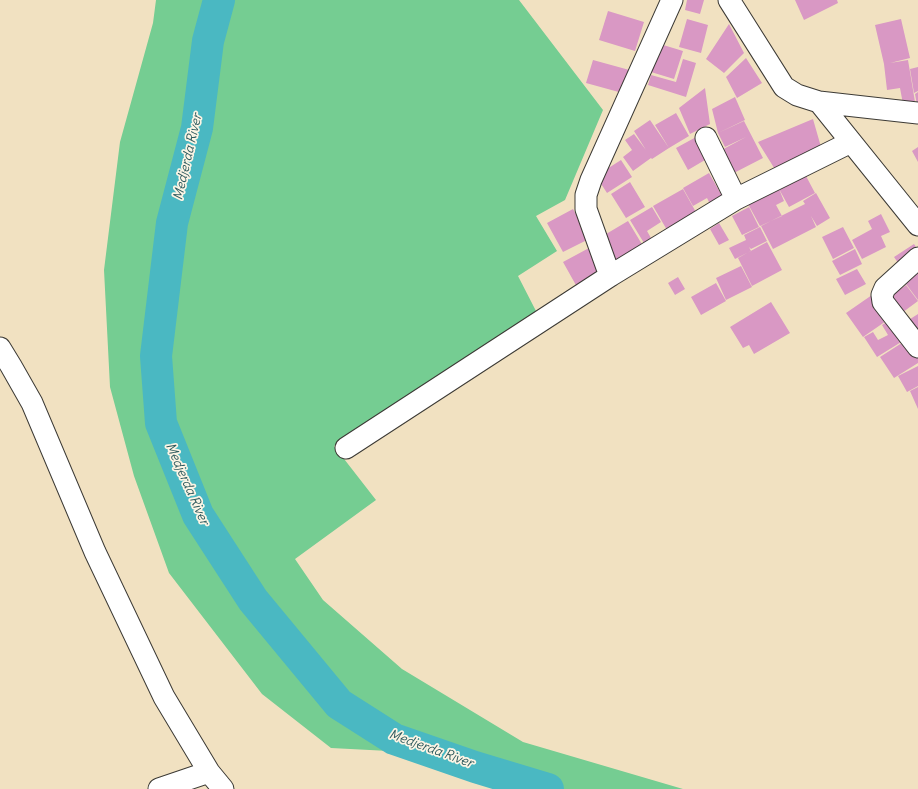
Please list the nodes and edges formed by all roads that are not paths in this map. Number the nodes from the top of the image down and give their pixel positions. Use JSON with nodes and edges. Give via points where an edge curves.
{"nodes":[{"id":1,"x":672,"y":0,"type":"edge"},
{"id":2,"x":729,"y":0,"type":"edge"},
{"id":3,"x":819,"y":102,"type":"junction"},
{"id":4,"x":918,"y":113,"type":"edge"},
{"id":5,"x":706,"y":138,"type":"dead end"},
{"id":6,"x":851,"y":142,"type":"junction"},
{"id":7,"x":736,"y":199,"type":"junction"},
{"id":8,"x":914,"y":213,"type":"edge"},
{"id":9,"x":918,"y":258,"type":"edge"},
{"id":10,"x":610,"y":276,"type":"junction"},
{"id":11,"x":918,"y":347,"type":"edge"},
{"id":12,"x":0,"y":348,"type":"edge"},
{"id":13,"x":346,"y":448,"type":"dead end"},
{"id":14,"x":209,"y":772,"type":"junction"},
{"id":15,"x":159,"y":789,"type":"edge"},
{"id":16,"x":223,"y":789,"type":"edge"}],
"edges":[{"from":1,"to":10,"type":"street","via":[[586,195],[586,209]]},
{"from":2,"to":3,"type":"street","via":[[784,87],[797,95]]},
{"from":3,"to":4,"type":"street"},
{"from":3,"to":6,"type":"street"},
{"from":5,"to":7,"type":"street"},
{"from":6,"to":7,"type":"street"},
{"from":6,"to":8,"type":"street"},
{"from":7,"to":10,"type":"street"},
{"from":9,"to":11,"type":"street","via":[[885,288],[882,295],[883,302]]},
{"from":10,"to":13,"type":"street"},
{"from":12,"to":14,"type":"street","via":[[32,403],[95,552],[164,697]]},
{"from":14,"to":15,"type":"street"},
{"from":14,"to":16,"type":"street"}]}
